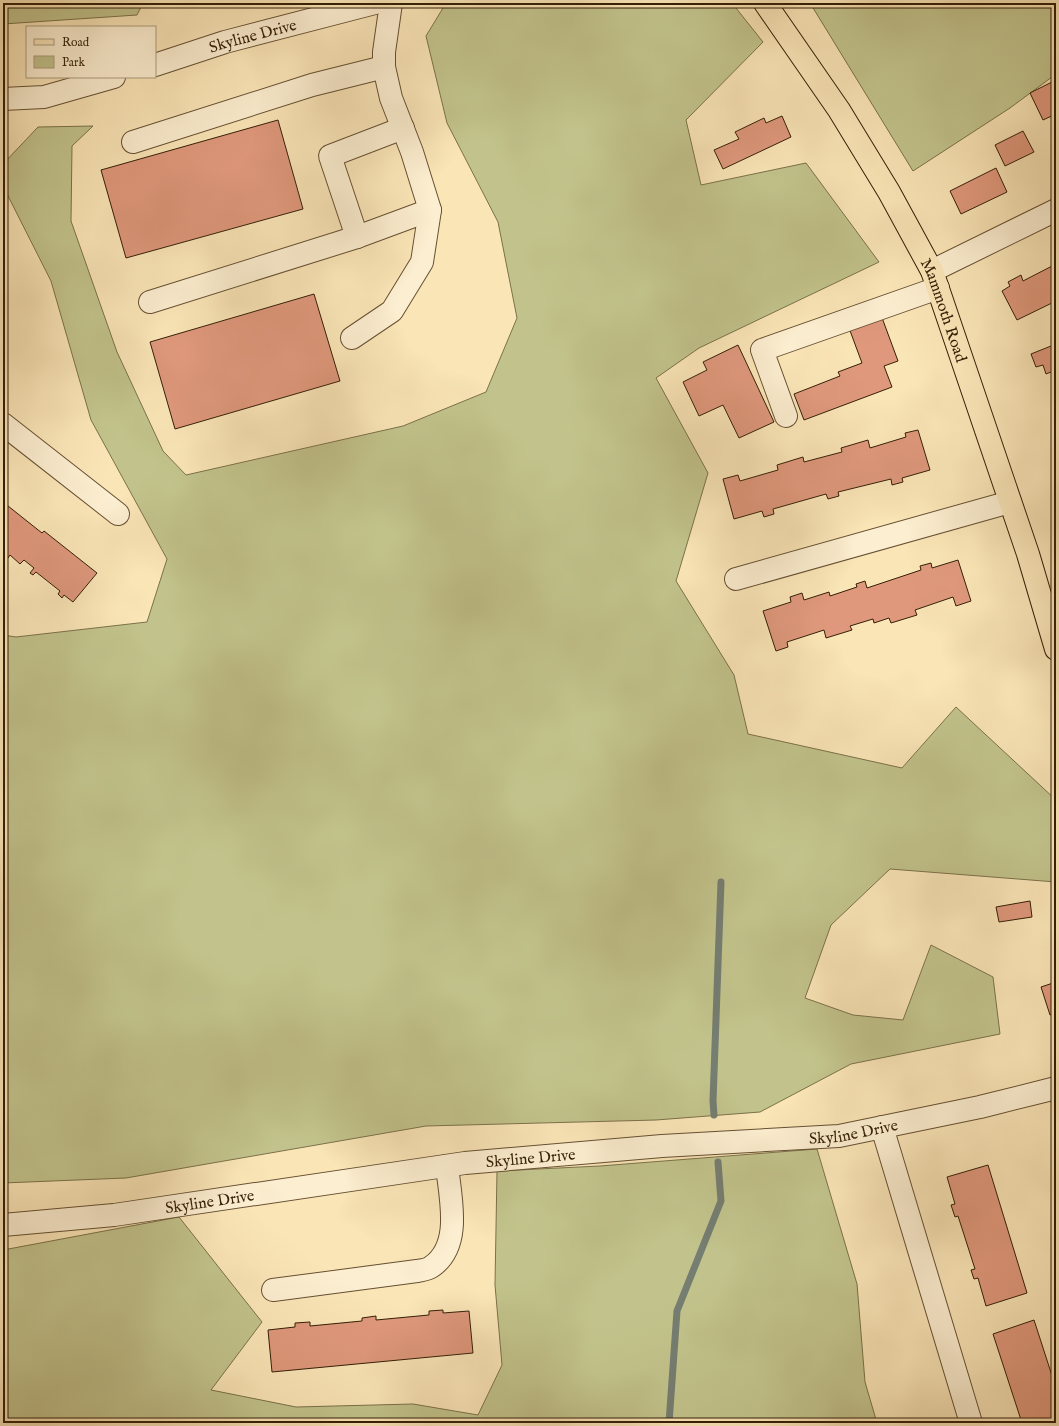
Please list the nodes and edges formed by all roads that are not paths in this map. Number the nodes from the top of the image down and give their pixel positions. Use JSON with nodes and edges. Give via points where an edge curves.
{"nodes":[{"id":1,"x":375,"y":3,"type":"edge"},
{"id":2,"x":392,"y":3,"type":"edge"},
{"id":3,"x":765,"y":3,"type":"edge"},
{"id":4,"x":156,"y":65,"type":"edge"},
{"id":5,"x":384,"y":67,"type":"junction"},
{"id":6,"x":110,"y":78,"type":"edge"},
{"id":7,"x":3,"y":99,"type":"edge"},
{"id":8,"x":403,"y":128,"type":"junction"},
{"id":9,"x":133,"y":142,"type":"dead end"},
{"id":10,"x":430,"y":210,"type":"junction"},
{"id":11,"x":1056,"y":210,"type":"edge"},
{"id":12,"x":357,"y":237,"type":"junction"},
{"id":13,"x":935,"y":280,"type":"junction"},
{"id":14,"x":150,"y":302,"type":"dead end"},
{"id":15,"x":352,"y":338,"type":"dead end"},
{"id":16,"x":786,"y":416,"type":"dead end"},
{"id":17,"x":3,"y":424,"type":"edge"},
{"id":18,"x":1010,"y":502,"type":"junction"},
{"id":19,"x":118,"y":514,"type":"dead end"},
{"id":20,"x":736,"y":579,"type":"dead end"},
{"id":21,"x":1056,"y":649,"type":"edge"},
{"id":22,"x":1056,"y":1088,"type":"edge"},
{"id":23,"x":882,"y":1127,"type":"junction"},
{"id":24,"x":447,"y":1166,"type":"junction"},
{"id":25,"x":3,"y":1225,"type":"edge"},
{"id":26,"x":273,"y":1290,"type":"dead end"},
{"id":27,"x":971,"y":1423,"type":"edge"}],
"edges":[{"from":1,"to":4,"type":"street","name":"Skyline Drive","via":[[224,42]]},
{"from":2,"to":5,"type":"street"},
{"from":3,"to":13,"type":"main road","name":"Mammoth Road","via":[[839,110],[889,192]]},
{"from":5,"to":8,"type":"street","via":[[391,98]]},
{"from":5,"to":9,"type":"street","via":[[312,85]]},
{"from":6,"to":7,"type":"street","via":[[44,96]]},
{"from":8,"to":10,"type":"street"},
{"from":8,"to":12,"type":"street","via":[[330,156]]},
{"from":10,"to":12,"type":"street"},
{"from":10,"to":15,"type":"street","via":[[422,262],[392,311]]},
{"from":11,"to":13,"type":"street"},
{"from":12,"to":14,"type":"street"},
{"from":13,"to":16,"type":"street","via":[[762,350]]},
{"from":13,"to":18,"type":"main road","name":"Mammoth Road"},
{"from":17,"to":19,"type":"street"},
{"from":18,"to":20,"type":"street"},
{"from":18,"to":21,"type":"main road","name":"Mammoth Road"},
{"from":22,"to":23,"type":"street","name":"Skyline Drive"},
{"from":23,"to":24,"type":"street","name":"Skyline Drive","via":[[839,1136],[662,1146]]},
{"from":23,"to":27,"type":"street"},
{"from":24,"to":25,"type":"street","name":"Skyline Drive","via":[[114,1214]]},
{"from":24,"to":26,"type":"street","via":[[452,1229],[440,1260],[430,1268]]}]}
